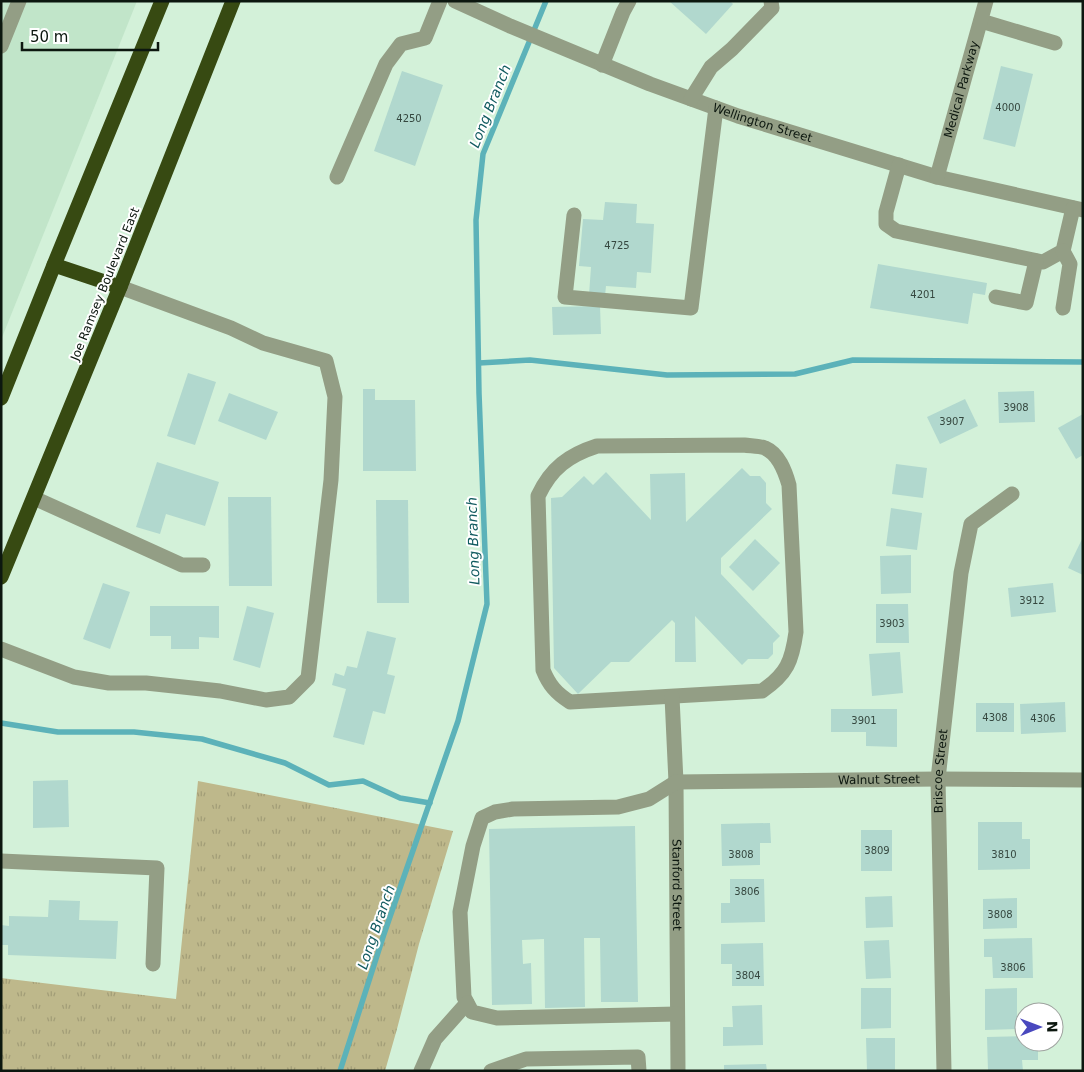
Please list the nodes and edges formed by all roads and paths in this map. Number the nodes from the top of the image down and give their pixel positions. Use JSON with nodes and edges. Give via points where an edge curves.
{"nodes":[{"id":1,"x":19,"y":1,"type":"edge"},
{"id":2,"x":162,"y":1,"type":"edge"},
{"id":3,"x":440,"y":1,"type":"edge"},
{"id":4,"x":629,"y":1,"type":"edge"},
{"id":5,"x":771,"y":1,"type":"edge"},
{"id":6,"x":986,"y":1,"type":"edge"},
{"id":7,"x":459,"y":2,"type":"edge"},
{"id":8,"x":232,"y":6,"type":"edge"},
{"id":9,"x":981,"y":21,"type":"junction"},
{"id":10,"x":1055,"y":43,"type":"dead end"},
{"id":11,"x":1,"y":46,"type":"edge"},
{"id":12,"x":602,"y":64,"type":"junction"},
{"id":13,"x":691,"y":99,"type":"junction"},
{"id":14,"x":716,"y":108,"type":"junction"},
{"id":15,"x":899,"y":165,"type":"junction"},
{"id":16,"x":338,"y":177,"type":"dead end"},
{"id":17,"x":937,"y":177,"type":"junction"},
{"id":18,"x":1078,"y":209,"type":"edge"},
{"id":19,"x":574,"y":215,"type":"dead end"},
{"id":20,"x":1063,"y":251,"type":"junction"},
{"id":21,"x":1036,"y":261,"type":"junction"},
{"id":22,"x":54,"y":265,"type":"junction"},
{"id":23,"x":120,"y":287,"type":"junction"},
{"id":24,"x":996,"y":297,"type":"dead end"},
{"id":25,"x":1063,"y":308,"type":"dead end"},
{"id":26,"x":5,"y":379,"type":"edge"},
{"id":27,"x":1,"y":398,"type":"edge"},
{"id":28,"x":1012,"y":494,"type":"dead end"},
{"id":29,"x":34,"y":498,"type":"junction"},
{"id":30,"x":203,"y":565,"type":"dead end"},
{"id":31,"x":1,"y":577,"type":"edge"},
{"id":32,"x":1,"y":650,"type":"edge"},
{"id":33,"x":672,"y":697,"type":"junction"},
{"id":34,"x":938,"y":779,"type":"junction"},
{"id":35,"x":1083,"y":780,"type":"edge"},
{"id":36,"x":676,"y":782,"type":"junction"},
{"id":37,"x":1,"y":861,"type":"edge"},
{"id":38,"x":153,"y":964,"type":"dead end"},
{"id":39,"x":467,"y":1003,"type":"junction"},
{"id":40,"x":677,"y":1014,"type":"junction"},
{"id":41,"x":421,"y":1071,"type":"edge"},
{"id":42,"x":491,"y":1071,"type":"edge"},
{"id":43,"x":639,"y":1071,"type":"edge"},
{"id":44,"x":678,"y":1071,"type":"edge"},
{"id":45,"x":944,"y":1071,"type":"edge"}],
"edges":[{"from":1,"to":11,"type":"street"},
{"from":2,"to":22,"type":"highway"},
{"from":3,"to":16,"type":"street","via":[[425,38],[401,44],[386,64]]},
{"from":4,"to":12,"type":"street"},
{"from":5,"to":13,"type":"street","via":[[772,8],[711,67]]},
{"from":6,"to":9,"type":"street","name":"Medical Parkway"},
{"from":7,"to":12,"type":"street","name":"Wellington Street"},
{"from":8,"to":23,"type":"highway","name":"Joe Ramsey Boulevard East"},
{"from":9,"to":10,"type":"street"},
{"from":9,"to":17,"type":"street","name":"Medical Parkway"},
{"from":12,"to":13,"type":"street","name":"Wellington Street"},
{"from":13,"to":14,"type":"street","name":"Wellington Street"},
{"from":14,"to":15,"type":"street","name":"Wellington Street"},
{"from":14,"to":19,"type":"street","via":[[691,308],[565,297]]},
{"from":15,"to":17,"type":"street","name":"Wellington Street"},
{"from":15,"to":21,"type":"street","via":[[886,212],[886,224],[891,228]]},
{"from":17,"to":18,"type":"street","name":"Wellington Street"},
{"from":18,"to":20,"type":"street"},
{"from":20,"to":21,"type":"street","via":[[1044,262]]},
{"from":20,"to":25,"type":"street","via":[[1070,264]]},
{"from":21,"to":24,"type":"street","via":[[1026,303]]},
{"from":22,"to":23,"type":"highway"},
{"from":22,"to":26,"type":"highway"},
{"from":23,"to":29,"type":"highway","name":"Joe Ramsey Boulevard East"},
{"from":23,"to":32,"type":"street","via":[[263,343],[326,361],[335,396],[331,480],[308,678],[289,697],[266,700],[220,691],[74,678]]},
{"from":26,"to":27,"type":"highway"},
{"from":28,"to":34,"type":"street","name":"Briscoe Street","via":[[971,524],[960,573]]},
{"from":29,"to":30,"type":"street","via":[[182,565]]},
{"from":29,"to":31,"type":"highway","name":"Joe Ramsey Boulevard East"},
{"from":33,"to":33,"type":"street","via":[[762,691],[786,670],[796,632],[789,485],[784,469],[764,448],[744,445],[597,446],[566,460],[544,482],[538,496],[543,670],[548,683],[570,702]]},
{"from":33,"to":36,"type":"street","name":"Stanford Street"},
{"from":34,"to":35,"type":"street","name":"Walnut Street"},
{"from":34,"to":36,"type":"street","name":"Walnut Street"},
{"from":34,"to":45,"type":"street","name":"Briscoe Street"},
{"from":36,"to":39,"type":"street","via":[[649,799],[618,807],[513,809],[482,818],[460,912],[464,997]]},
{"from":36,"to":40,"type":"street","name":"Stanford Street"},
{"from":37,"to":38,"type":"street","via":[[156,868]]},
{"from":39,"to":40,"type":"street","via":[[472,1012],[497,1018]]},
{"from":39,"to":41,"type":"street","via":[[435,1039]]},
{"from":40,"to":44,"type":"street","name":"Stanford Street"},
{"from":42,"to":43,"type":"street","via":[[526,1059],[638,1057]]}]}
